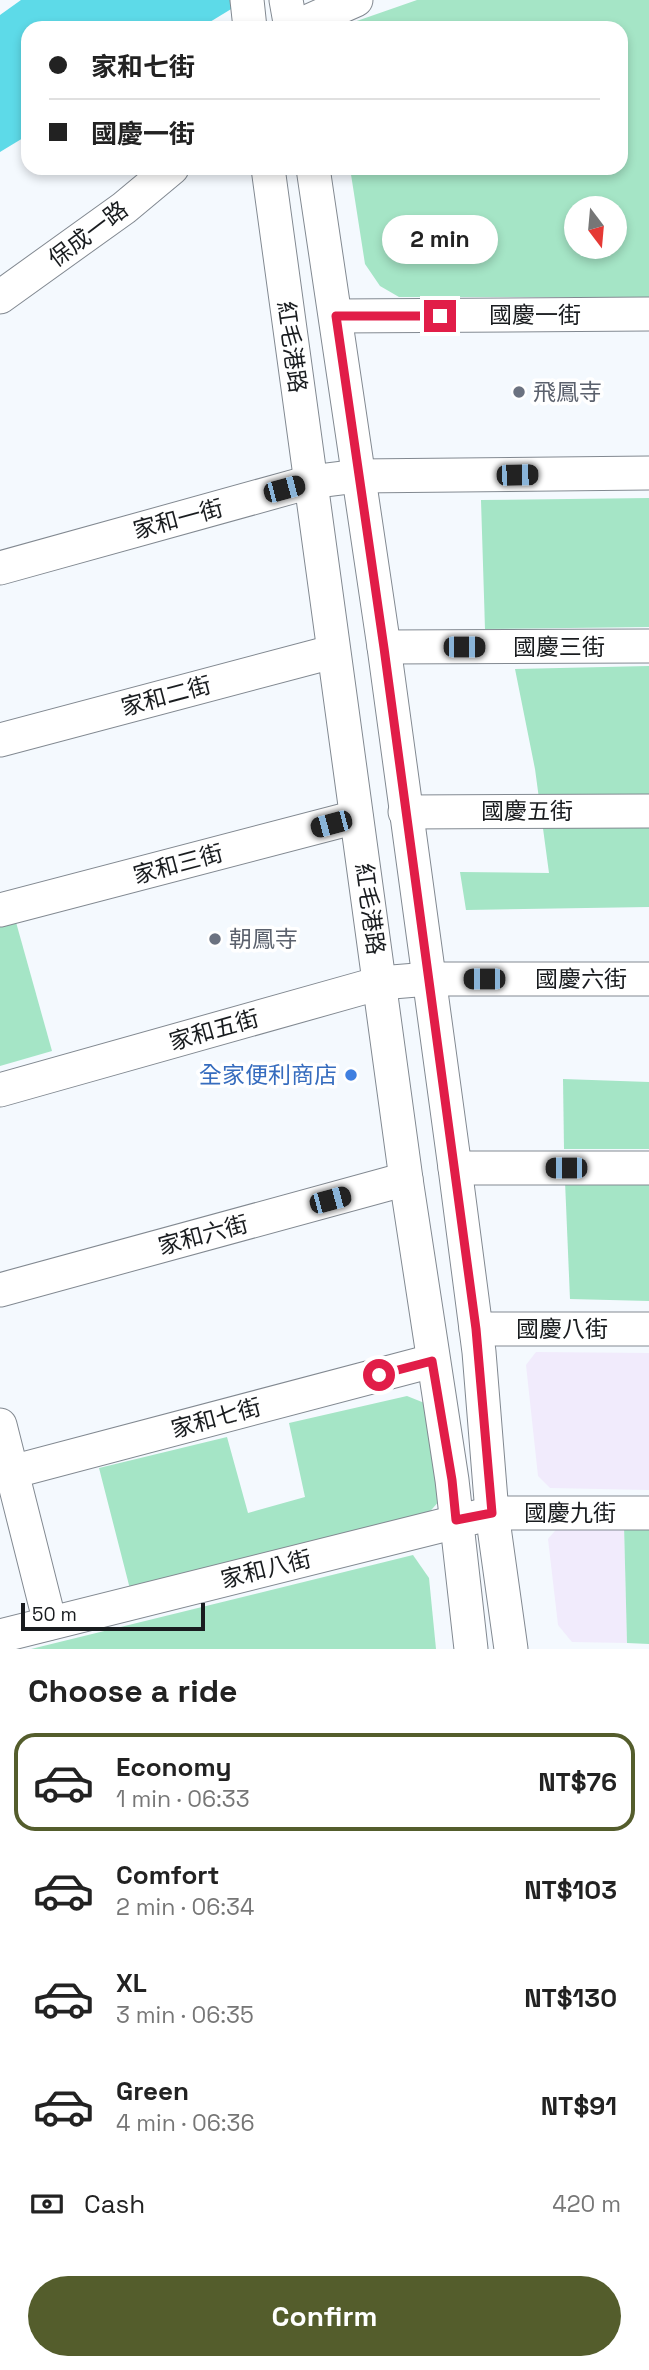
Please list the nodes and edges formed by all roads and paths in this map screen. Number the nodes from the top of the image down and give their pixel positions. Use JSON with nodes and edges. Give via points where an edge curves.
{"nodes":[{"id":1,"x":286,"y":0,"type":"edge"},
{"id":2,"x":356,"y":0,"type":"edge"},
{"id":3,"x":290,"y":21,"type":"edge"},
{"id":4,"x":308,"y":21,"type":"edge"},
{"id":5,"x":164,"y":175,"type":"edge"},
{"id":6,"x":269,"y":175,"type":"edge"},
{"id":7,"x":314,"y":175,"type":"edge"},
{"id":8,"x":0,"y":297,"type":"edge"},
{"id":9,"x":649,"y":314,"type":"edge"},
{"id":10,"x":336,"y":316,"type":"junction"},
{"id":11,"x":649,"y":473,"type":"edge"},
{"id":12,"x":358,"y":476,"type":"junction"},
{"id":13,"x":310,"y":482,"type":"junction"},
{"id":14,"x":0,"y":568,"type":"edge"},
{"id":15,"x":649,"y":646,"type":"edge"},
{"id":16,"x":384,"y":648,"type":"junction"},
{"id":17,"x":332,"y":652,"type":"junction"},
{"id":18,"x":0,"y":740,"type":"edge"},
{"id":19,"x":649,"y":811,"type":"edge"},
{"id":20,"x":405,"y":812,"type":"junction"},
{"id":21,"x":356,"y":817,"type":"junction"},
{"id":22,"x":0,"y":910,"type":"edge"},
{"id":23,"x":429,"y":979,"type":"junction"},
{"id":24,"x":649,"y":979,"type":"edge"},
{"id":25,"x":380,"y":983,"type":"junction"},
{"id":26,"x":0,"y":1090,"type":"edge"},
{"id":27,"x":454,"y":1168,"type":"junction"},
{"id":28,"x":649,"y":1168,"type":"edge"},
{"id":29,"x":406,"y":1180,"type":"junction"},
{"id":30,"x":0,"y":1290,"type":"edge"},
{"id":31,"x":476,"y":1329,"type":"junction"},
{"id":32,"x":649,"y":1329,"type":"edge"},
{"id":33,"x":432,"y":1361,"type":"junction"},
{"id":34,"x":0,"y":1425,"type":"edge"},
{"id":35,"x":6,"y":1473,"type":"edge"},
{"id":36,"x":492,"y":1513,"type":"junction"},
{"id":37,"x":649,"y":1513,"type":"edge"},
{"id":38,"x":456,"y":1520,"type":"junction"},
{"id":39,"x":50,"y":1623,"type":"junction"},
{"id":40,"x":0,"y":1636,"type":"edge"},
{"id":41,"x":471,"y":1649,"type":"edge"},
{"id":42,"x":511,"y":1649,"type":"edge"}],
"edges":[{"from":1,"to":3,"type":"street"},
{"from":2,"to":4,"type":"street"},
{"from":5,"to":8,"type":"street","name":"保成一路"},
{"from":6,"to":13,"type":"street","name":"紅毛港路"},
{"from":7,"to":10,"type":"street","name":"紅毛港路"},
{"from":9,"to":10,"type":"street","name":"國慶一街"},
{"from":10,"to":12,"type":"street","name":"紅毛港路"},
{"from":11,"to":12,"type":"street","name":"家和一街"},
{"from":12,"to":13,"type":"street","name":"家和一街"},
{"from":12,"to":16,"type":"street","name":"紅毛港路"},
{"from":13,"to":14,"type":"street","name":"家和一街"},
{"from":13,"to":17,"type":"street","name":"紅毛港路"},
{"from":15,"to":16,"type":"street","name":"國慶三街"},
{"from":16,"to":20,"type":"street","name":"紅毛港路"},
{"from":17,"to":18,"type":"street","name":"家和二街"},
{"from":17,"to":21,"type":"street","name":"紅毛港路"},
{"from":19,"to":20,"type":"street","name":"國慶五街"},
{"from":20,"to":23,"type":"street","name":"紅毛港路"},
{"from":21,"to":22,"type":"street","name":"家和三街"},
{"from":21,"to":25,"type":"street","name":"紅毛港路"},
{"from":23,"to":24,"type":"street","name":"國慶六街"},
{"from":23,"to":25,"type":"street","name":"家和五街"},
{"from":23,"to":27,"type":"street","name":"紅毛港路"},
{"from":25,"to":26,"type":"street","name":"家和五街"},
{"from":25,"to":29,"type":"street","name":"紅毛港路"},
{"from":27,"to":28,"type":"street"},
{"from":27,"to":31,"type":"street","name":"紅毛港路"},
{"from":29,"to":30,"type":"street","name":"家和六街"},
{"from":29,"to":33,"type":"street","name":"紅毛港路"},
{"from":31,"to":32,"type":"street","name":"國慶八街"},
{"from":31,"to":36,"type":"street","name":"紅毛港路"},
{"from":33,"to":35,"type":"street","name":"家和七街"},
{"from":33,"to":38,"type":"street","name":"紅毛港路"},
{"from":34,"to":35,"type":"street"},
{"from":35,"to":39,"type":"street"},
{"from":36,"to":37,"type":"street","name":"國慶九街"},
{"from":36,"to":38,"type":"street","name":"家和八街"},
{"from":36,"to":42,"type":"street","name":"紅毛港路"},
{"from":38,"to":39,"type":"street","name":"家和八街"},
{"from":38,"to":41,"type":"street","name":"紅毛港路"},
{"from":39,"to":40,"type":"street","name":"家和八街"}]}
